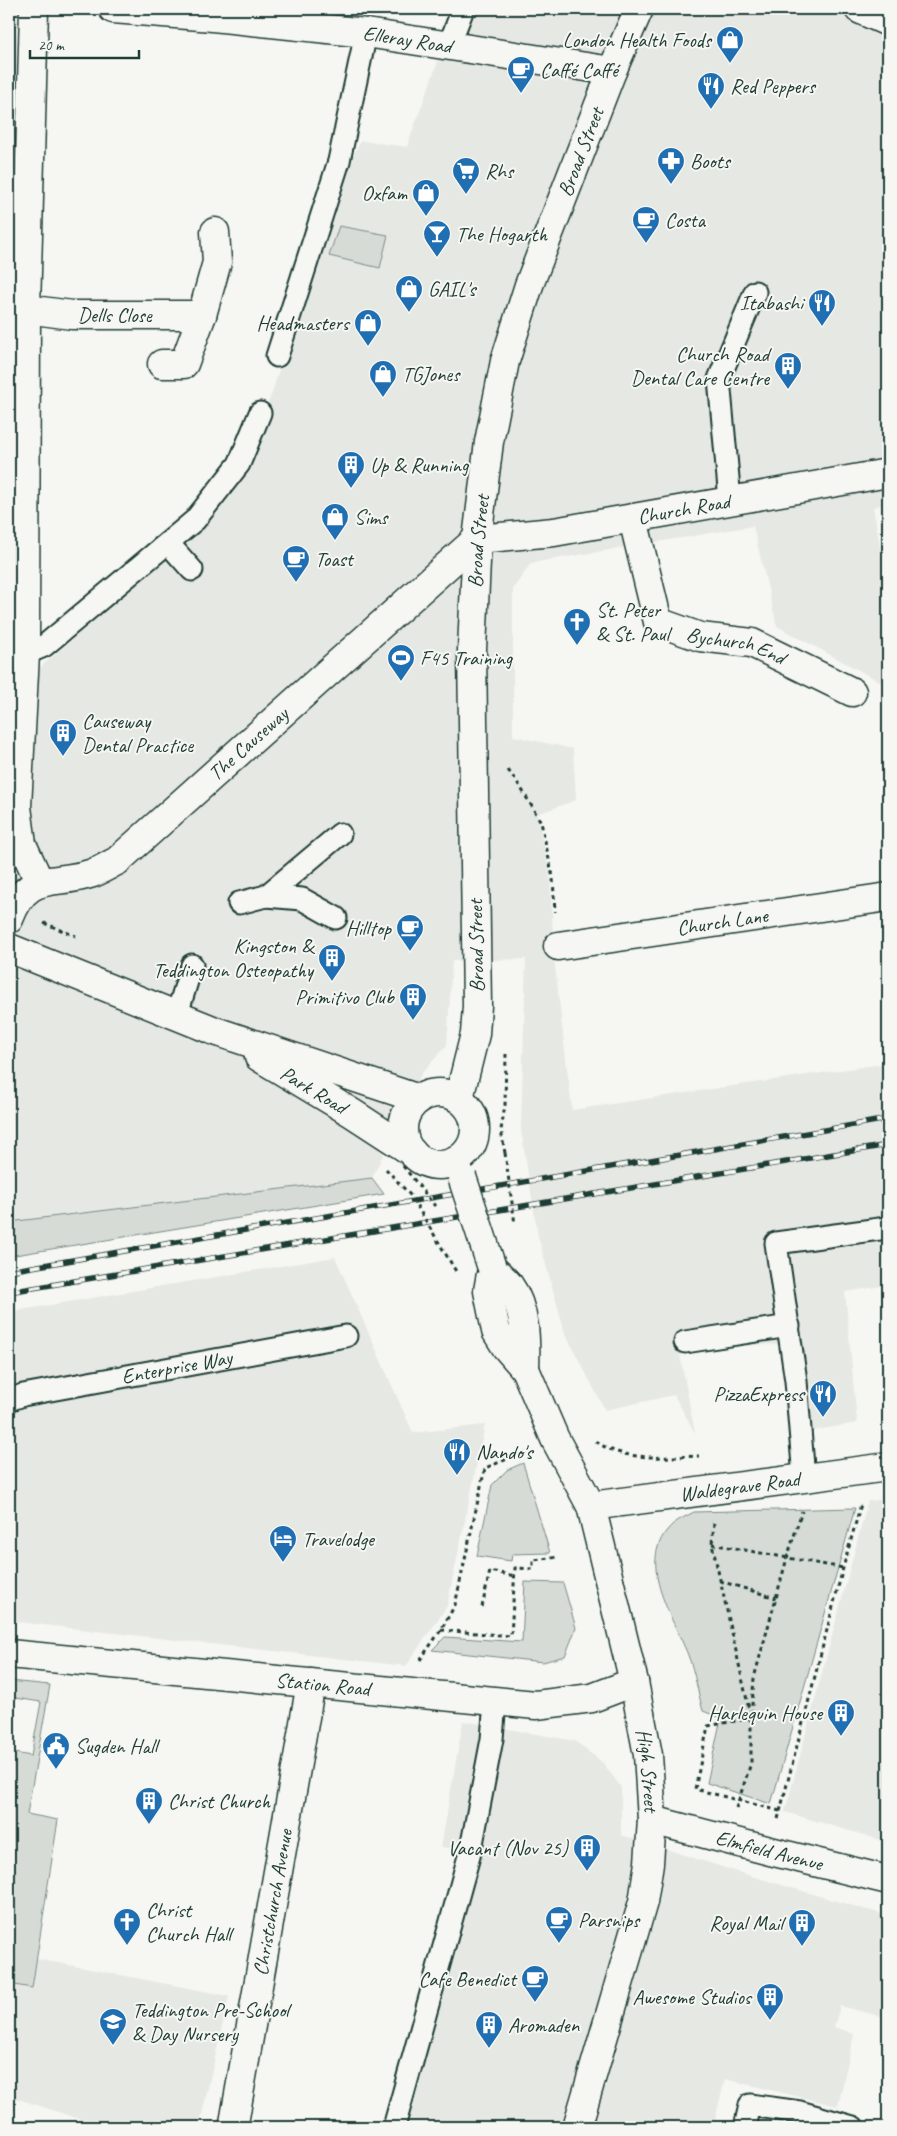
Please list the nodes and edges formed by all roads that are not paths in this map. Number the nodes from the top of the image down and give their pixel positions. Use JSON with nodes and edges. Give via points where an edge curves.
{"nodes":[{"id":1,"x":34,"y":9,"type":"edge"},
{"id":2,"x":113,"y":9,"type":"edge"},
{"id":3,"x":463,"y":9,"type":"edge"},
{"id":4,"x":640,"y":9,"type":"edge"},
{"id":5,"x":859,"y":9,"type":"edge"},
{"id":6,"x":888,"y":22,"type":"edge"},
{"id":7,"x":366,"y":33,"type":"junction"},
{"id":8,"x":449,"y":45,"type":"junction"},
{"id":9,"x":612,"y":71,"type":"junction"},
{"id":10,"x":215,"y":232,"type":"dead end"},
{"id":11,"x":755,"y":292,"type":"dead end"},
{"id":12,"x":26,"y":308,"type":"junction"},
{"id":13,"x":202,"y":315,"type":"junction"},
{"id":14,"x":277,"y":356,"type":"dead end"},
{"id":15,"x":162,"y":364,"type":"dead end"},
{"id":16,"x":260,"y":413,"type":"dead end"},
{"id":17,"x":888,"y":473,"type":"edge"},
{"id":18,"x":730,"y":500,"type":"junction"},
{"id":19,"x":633,"y":519,"type":"junction"},
{"id":20,"x":477,"y":539,"type":"junction"},
{"id":21,"x":168,"y":543,"type":"junction"},
{"id":22,"x":192,"y":570,"type":"dead end"},
{"id":23,"x":25,"y":654,"type":"junction"},
{"id":24,"x":852,"y":692,"type":"dead end"},
{"id":25,"x":340,"y":834,"type":"dead end"},
{"id":26,"x":40,"y":883,"type":"junction"},
{"id":27,"x":266,"y":896,"type":"junction"},
{"id":28,"x":888,"y":897,"type":"edge"},
{"id":29,"x":239,"y":903,"type":"dead end"},
{"id":30,"x":336,"y":918,"type":"dead end"},
{"id":31,"x":9,"y":919,"type":"edge"},
{"id":32,"x":558,"y":946,"type":"road end"},
{"id":33,"x":9,"y":948,"type":"edge"},
{"id":34,"x":192,"y":965,"type":"dead end"},
{"id":35,"x":177,"y":1014,"type":"junction"},
{"id":36,"x":215,"y":1031,"type":"junction"},
{"id":37,"x":459,"y":1098,"type":"junction"},
{"id":38,"x":419,"y":1099,"type":"junction"},
{"id":39,"x":412,"y":1152,"type":"junction"},
{"id":40,"x":458,"y":1169,"type":"junction"},
{"id":41,"x":887,"y":1228,"type":"edge"},
{"id":42,"x":789,"y":1326,"type":"junction"},
{"id":43,"x":346,"y":1336,"type":"dead end"},
{"id":44,"x":685,"y":1342,"type":"dead end"},
{"id":45,"x":9,"y":1400,"type":"edge"},
{"id":46,"x":881,"y":1468,"type":"edge"},
{"id":47,"x":804,"y":1478,"type":"junction"},
{"id":48,"x":591,"y":1506,"type":"junction"},
{"id":49,"x":9,"y":1654,"type":"edge"},
{"id":50,"x":634,"y":1682,"type":"junction"},
{"id":51,"x":311,"y":1683,"type":"junction"},
{"id":52,"x":495,"y":1701,"type":"junction"},
{"id":53,"x":652,"y":1820,"type":"junction"},
{"id":54,"x":888,"y":1880,"type":"edge"},
{"id":55,"x":234,"y":2123,"type":"dead end"},
{"id":56,"x":394,"y":2127,"type":"edge"},
{"id":57,"x":577,"y":2127,"type":"edge"},
{"id":58,"x":745,"y":2127,"type":"edge"},
{"id":59,"x":853,"y":2127,"type":"edge"}],
"edges":[{"from":1,"to":12,"type":"main road"},
{"from":2,"to":7,"type":"main road","name":"Elleray Road"},
{"from":3,"to":8,"type":"lane"},
{"from":4,"to":9,"type":"main road","name":"Broad Street"},
{"from":5,"to":6,"type":"main road"},
{"from":7,"to":8,"type":"main road","name":"Elleray Road"},
{"from":7,"to":14,"type":"lane","via":[[339,161]]},
{"from":8,"to":9,"type":"main road","name":"Elleray Road"},
{"from":9,"to":20,"type":"main road","name":"Broad Street","via":[[529,285],[505,361],[485,464]]},
{"from":10,"to":13,"type":"main road","via":[[217,262]]},
{"from":11,"to":18,"type":"lane","via":[[719,379]]},
{"from":12,"to":13,"type":"main road","name":"Dells Close","via":[[72,315]]},
{"from":12,"to":23,"type":"main road"},
{"from":13,"to":15,"type":"main road","via":[[184,364]]},
{"from":16,"to":21,"type":"lane","via":[[239,464],[195,520]]},
{"from":17,"to":18,"type":"main road","name":"Church Road"},
{"from":18,"to":19,"type":"main road","name":"Church Road"},
{"from":19,"to":20,"type":"main road","name":"Church Road","via":[[554,532]]},
{"from":19,"to":24,"type":"main road","name":"Bychurch End","via":[[658,622],[700,637],[752,643]]},
{"from":20,"to":26,"type":"main road","name":"The Causeway","via":[[117,861],[94,873]]},
{"from":20,"to":37,"type":"main road","name":"Broad Street","via":[[471,667],[477,1006],[475,1034]]},
{"from":21,"to":22,"type":"lane"},
{"from":21,"to":23,"type":"lane","via":[[44,646]]},
{"from":23,"to":26,"type":"main road","via":[[18,825],[22,844]]},
{"from":25,"to":27,"type":"lane"},
{"from":26,"to":31,"type":"main road","name":"The Causeway","via":[[20,896]]},
{"from":27,"to":29,"type":"lane"},
{"from":27,"to":30,"type":"lane","via":[[302,899]]},
{"from":28,"to":32,"type":"main road","name":"Church Lane"},
{"from":33,"to":35,"type":"main road","name":"Park Road"},
{"from":34,"to":35,"type":"lane"},
{"from":35,"to":36,"type":"main road","name":"Park Road"},
{"from":36,"to":38,"type":"main road","name":"Park Road"},
{"from":36,"to":39,"type":"main road","name":"Park Road"},
{"from":37,"to":38,"type":"main road","via":[[436,1093]]},
{"from":37,"to":40,"type":"main road","via":[[469,1108],[476,1129],[474,1140]]},
{"from":38,"to":39,"type":"main road","via":[[406,1115],[403,1128],[405,1141]]},
{"from":39,"to":40,"type":"main road","via":[[430,1164]]},
{"from":40,"to":48,"type":"main road","name":"High Street","bridge":true,"via":[[492,1268],[516,1296],[526,1337],[525,1369],[547,1421]]},
{"from":41,"to":42,"type":"lane","via":[[776,1243]]},
{"from":42,"to":44,"type":"lane"},
{"from":42,"to":47,"type":"lane"},
{"from":43,"to":45,"type":"lane","name":"Enterprise Way"},
{"from":46,"to":47,"type":"main road","name":"Waldegrave Road"},
{"from":47,"to":48,"type":"main road","name":"Waldegrave Road"},
{"from":48,"to":50,"type":"main road","name":"High Street"},
{"from":49,"to":51,"type":"main road","name":"Station Road"},
{"from":50,"to":52,"type":"main road","name":"Station Road","via":[[592,1698],[536,1705]]},
{"from":50,"to":53,"type":"main road","name":"High Street","via":[[648,1755]]},
{"from":51,"to":52,"type":"main road","name":"Station Road"},
{"from":51,"to":55,"type":"main road","name":"Christchurch Avenue"},
{"from":52,"to":56,"type":"lane","via":[[492,1739],[471,1849]]},
{"from":53,"to":54,"type":"main road","name":"Elmfield Avenue"},
{"from":53,"to":57,"type":"main road","name":"High Street","via":[[643,1902]]},
{"from":58,"to":59,"type":"lane","via":[[750,2105],[800,2112]]}]}
